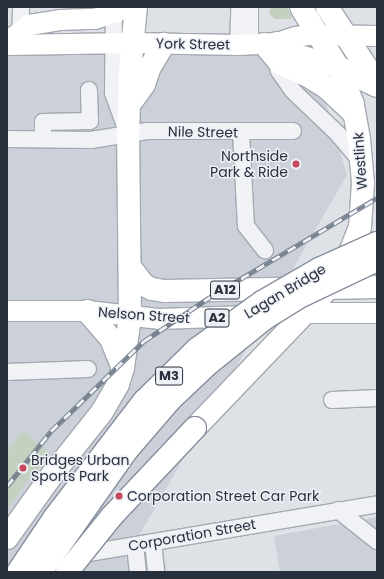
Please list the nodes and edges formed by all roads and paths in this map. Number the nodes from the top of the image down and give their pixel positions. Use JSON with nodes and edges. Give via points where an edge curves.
{"nodes":[{"id":1,"x":14,"y":7,"type":"edge"},
{"id":2,"x":21,"y":7,"type":"edge"},
{"id":3,"x":136,"y":7,"type":"edge"},
{"id":4,"x":239,"y":7,"type":"edge"},
{"id":5,"x":250,"y":7,"type":"edge"},
{"id":6,"x":301,"y":7,"type":"edge"},
{"id":7,"x":327,"y":7,"type":"edge"},
{"id":8,"x":118,"y":9,"type":"edge"},
{"id":9,"x":318,"y":35,"type":"junction"},
{"id":10,"x":345,"y":35,"type":"junction"},
{"id":11,"x":377,"y":36,"type":"edge"},
{"id":12,"x":13,"y":40,"type":"edge"},
{"id":13,"x":123,"y":43,"type":"junction"},
{"id":14,"x":164,"y":44,"type":"junction"},
{"id":15,"x":261,"y":47,"type":"junction"},
{"id":16,"x":338,"y":67,"type":"junction"},
{"id":17,"x":377,"y":85,"type":"edge"},
{"id":18,"x":89,"y":90,"type":"dead end"},
{"id":19,"x":129,"y":105,"type":"junction"},
{"id":20,"x":355,"y":114,"type":"junction"},
{"id":21,"x":90,"y":121,"type":"junction"},
{"id":22,"x":241,"y":132,"type":"junction"},
{"id":23,"x":285,"y":132,"type":"dead end"},
{"id":24,"x":128,"y":135,"type":"junction"},
{"id":25,"x":7,"y":139,"type":"edge"},
{"id":26,"x":43,"y":139,"type":"junction"},
{"id":27,"x":91,"y":140,"type":"junction"},
{"id":28,"x":361,"y":161,"type":"junction"},
{"id":29,"x":377,"y":243,"type":"edge"},
{"id":30,"x":266,"y":250,"type":"dead end"},
{"id":31,"x":377,"y":260,"type":"edge"},
{"id":32,"x":130,"y":268,"type":"junction"},
{"id":33,"x":377,"y":287,"type":"edge"},
{"id":34,"x":329,"y":288,"type":"junction"},
{"id":35,"x":7,"y":311,"type":"edge"},
{"id":36,"x":87,"y":312,"type":"junction"},
{"id":37,"x":305,"y":312,"type":"junction"},
{"id":38,"x":377,"y":312,"type":"edge"},
{"id":39,"x":130,"y":316,"type":"junction"},
{"id":40,"x":123,"y":368,"type":"junction"},
{"id":41,"x":88,"y":369,"type":"dead end"},
{"id":42,"x":7,"y":372,"type":"edge"},
{"id":43,"x":377,"y":398,"type":"edge"},
{"id":44,"x":332,"y":400,"type":"dead end"},
{"id":45,"x":375,"y":505,"type":"edge"},
{"id":46,"x":338,"y":510,"type":"junction"},
{"id":47,"x":374,"y":533,"type":"edge"},
{"id":48,"x":7,"y":538,"type":"edge"},
{"id":49,"x":153,"y":542,"type":"junction"},
{"id":50,"x":135,"y":545,"type":"junction"},
{"id":51,"x":51,"y":566,"type":"edge"},
{"id":52,"x":7,"y":568,"type":"edge"},
{"id":53,"x":18,"y":572,"type":"edge"},
{"id":54,"x":138,"y":572,"type":"edge"},
{"id":55,"x":156,"y":572,"type":"edge"}],
"edges":[{"from":1,"to":12,"type":"street"},
{"from":2,"to":12,"type":"street"},
{"from":3,"to":13,"type":"highway"},
{"from":4,"to":15,"type":"street"},
{"from":5,"to":15,"type":"street"},
{"from":6,"to":9,"type":"highway","name":"Westlink"},
{"from":7,"to":10,"type":"highway"},
{"from":8,"to":12,"type":"main road","via":[[95,19],[60,20],[29,25]]},
{"from":8,"to":13,"type":"street"},
{"from":9,"to":10,"type":"main road","name":"York Street"},
{"from":9,"to":15,"type":"main road","name":"York Street","via":[[296,36]]},
{"from":9,"to":16,"type":"highway","name":"Westlink"},
{"from":10,"to":11,"type":"main road","name":"York Street"},
{"from":10,"to":17,"type":"highway"},
{"from":12,"to":13,"type":"main road","name":"York Street"},
{"from":13,"to":14,"type":"main road","name":"York Street"},
{"from":13,"to":19,"type":"highway"},
{"from":13,"to":24,"type":"street","via":[[113,93]]},
{"from":14,"to":15,"type":"main road","name":"York Street"},
{"from":14,"to":19,"type":"highway","via":[[150,67],[144,84]]},
{"from":15,"to":16,"type":"highway"},
{"from":15,"to":20,"type":"highway","via":[[281,64],[327,88]]},
{"from":15,"to":28,"type":"street","via":[[293,91],[350,146]]},
{"from":16,"to":17,"type":"highway"},
{"from":16,"to":20,"type":"highway","name":"Westlink"},
{"from":18,"to":21,"type":"street"},
{"from":19,"to":24,"type":"highway"},
{"from":20,"to":28,"type":"highway","name":"Westlink"},
{"from":21,"to":26,"type":"street","via":[[43,122]]},
{"from":21,"to":27,"type":"street"},
{"from":22,"to":23,"type":"street","name":"Nile Street"},
{"from":22,"to":24,"type":"street","name":"Nile Street","via":[[194,139],[147,131]]},
{"from":22,"to":30,"type":"street","via":[[246,226]]},
{"from":24,"to":27,"type":"street","name":"Nile Street"},
{"from":24,"to":32,"type":"highway"},
{"from":25,"to":26,"type":"street","name":"Nile Street"},
{"from":26,"to":27,"type":"street","name":"Nile Street"},
{"from":28,"to":34,"type":"highway","name":"Westlink","via":[[363,183],[360,227],[351,250]]},
{"from":29,"to":53,"type":"highway","name":"Lagan Bridge","number":"M3","bridge":true,"via":[[319,269],[268,299],[197,349],[144,401],[56,517]]},
{"from":31,"to":51,"type":"highway","name":"Lagan Bridge","number":"M3","bridge":true,"via":[[297,298],[264,319],[170,400],[127,450]]},
{"from":32,"to":34,"type":"highway","name":"Nelson Street","number":"A12","via":[[144,285],[165,291]]},
{"from":32,"to":39,"type":"highway"},
{"from":33,"to":34,"type":"highway","name":"Nelson Street","number":"A12"},
{"from":34,"to":37,"type":"highway","name":"Westlink"},
{"from":35,"to":36,"type":"main road","name":"Nelson Street","number":"A2"},
{"from":36,"to":39,"type":"main road","name":"Nelson Street","number":"A2"},
{"from":36,"to":40,"type":"highway","via":[[111,339]]},
{"from":37,"to":38,"type":"main road","name":"Nelson Street","number":"A2"},
{"from":37,"to":39,"type":"main road","name":"Nelson Street","number":"A2","via":[[208,318],[159,319]]},
{"from":37,"to":51,"type":"highway","name":"Westlink","bridge":true,"via":[[112,516]]},
{"from":39,"to":40,"type":"highway"},
{"from":40,"to":48,"type":"highway","via":[[118,384],[102,412]]},
{"from":41,"to":42,"type":"street"},
{"from":43,"to":44,"type":"street"},
{"from":45,"to":46,"type":"street","name":"Corporation Street"},
{"from":45,"to":47,"type":"street"},
{"from":46,"to":47,"type":"street"},
{"from":46,"to":49,"type":"street","name":"Corporation Street"},
{"from":49,"to":50,"type":"street","name":"Corporation Street"},
{"from":49,"to":55,"type":"street"},
{"from":50,"to":51,"type":"street","name":"Corporation Street"},
{"from":50,"to":54,"type":"street"},
{"from":51,"to":52,"type":"street","name":"Corporation Street"}]}
